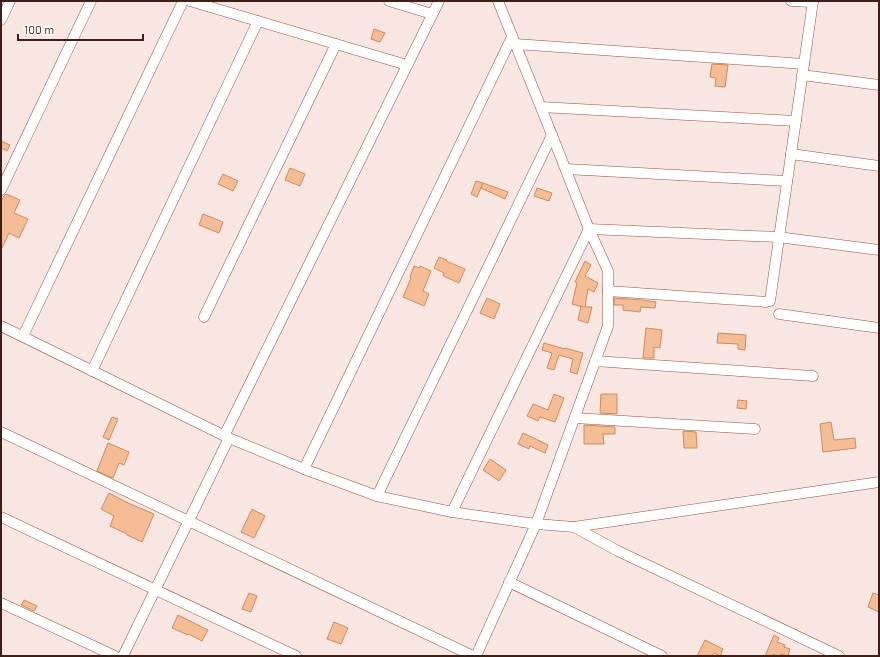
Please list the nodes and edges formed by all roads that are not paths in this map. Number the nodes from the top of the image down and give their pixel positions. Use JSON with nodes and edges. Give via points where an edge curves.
{"nodes":[{"id":1,"x":10,"y":1,"type":"edge"},
{"id":2,"x":91,"y":1,"type":"edge"},
{"id":3,"x":183,"y":1,"type":"edge"},
{"id":4,"x":190,"y":1,"type":"edge"},
{"id":5,"x":389,"y":1,"type":"edge"},
{"id":6,"x":439,"y":1,"type":"edge"},
{"id":7,"x":498,"y":1,"type":"edge"},
{"id":8,"x":792,"y":1,"type":"edge"},
{"id":9,"x":813,"y":2,"type":"edge"},
{"id":10,"x":432,"y":14,"type":"junction"},
{"id":11,"x":1,"y":20,"type":"edge"},
{"id":12,"x":258,"y":21,"type":"junction"},
{"id":13,"x":514,"y":40,"type":"junction"},
{"id":14,"x":336,"y":44,"type":"junction"},
{"id":15,"x":804,"y":64,"type":"junction"},
{"id":16,"x":407,"y":65,"type":"junction"},
{"id":17,"x":802,"y":76,"type":"junction"},
{"id":18,"x":879,"y":85,"type":"edge"},
{"id":19,"x":541,"y":107,"type":"junction"},
{"id":20,"x":796,"y":121,"type":"junction"},
{"id":21,"x":552,"y":135,"type":"junction"},
{"id":22,"x":791,"y":154,"type":"junction"},
{"id":23,"x":879,"y":166,"type":"edge"},
{"id":24,"x":566,"y":169,"type":"junction"},
{"id":25,"x":787,"y":181,"type":"junction"},
{"id":26,"x":1,"y":190,"type":"edge"},
{"id":27,"x":589,"y":229,"type":"junction"},
{"id":28,"x":778,"y":238,"type":"junction"},
{"id":29,"x":879,"y":250,"type":"edge"},
{"id":30,"x":608,"y":291,"type":"junction"},
{"id":31,"x":779,"y":314,"type":"dead end"},
{"id":32,"x":204,"y":317,"type":"dead end"},
{"id":33,"x":1,"y":326,"type":"edge"},
{"id":34,"x":879,"y":328,"type":"edge"},
{"id":35,"x":23,"y":336,"type":"junction"},
{"id":36,"x":595,"y":361,"type":"junction"},
{"id":37,"x":92,"y":371,"type":"junction"},
{"id":38,"x":814,"y":376,"type":"dead end"},
{"id":39,"x":575,"y":418,"type":"junction"},
{"id":40,"x":755,"y":429,"type":"dead end"},
{"id":41,"x":1,"y":432,"type":"edge"},
{"id":42,"x":227,"y":437,"type":"junction"},
{"id":43,"x":304,"y":469,"type":"junction"},
{"id":44,"x":879,"y":482,"type":"edge"},
{"id":45,"x":377,"y":496,"type":"junction"},
{"id":46,"x":452,"y":512,"type":"junction"},
{"id":47,"x":1,"y":517,"type":"edge"},
{"id":48,"x":189,"y":521,"type":"junction"},
{"id":49,"x":536,"y":524,"type":"junction"},
{"id":50,"x":574,"y":527,"type":"junction"},
{"id":51,"x":509,"y":582,"type":"junction"},
{"id":52,"x":155,"y":589,"type":"junction"},
{"id":53,"x":1,"y":603,"type":"edge"},
{"id":54,"x":114,"y":656,"type":"edge"},
{"id":55,"x":123,"y":656,"type":"edge"},
{"id":56,"x":296,"y":656,"type":"edge"},
{"id":57,"x":474,"y":656,"type":"edge"},
{"id":58,"x":662,"y":656,"type":"edge"},
{"id":59,"x":839,"y":656,"type":"edge"}],
"edges":[{"from":1,"to":11,"type":"street"},
{"from":2,"to":26,"type":"street"},
{"from":3,"to":35,"type":"street"},
{"from":4,"to":12,"type":"street"},
{"from":5,"to":10,"type":"street"},
{"from":6,"to":10,"type":"street"},
{"from":7,"to":13,"type":"street"},
{"from":8,"to":9,"type":"street"},
{"from":9,"to":15,"type":"street"},
{"from":10,"to":16,"type":"street"},
{"from":12,"to":14,"type":"street"},
{"from":12,"to":37,"type":"street"},
{"from":13,"to":15,"type":"street"},
{"from":13,"to":19,"type":"street"},
{"from":13,"to":43,"type":"street"},
{"from":14,"to":16,"type":"street"},
{"from":14,"to":32,"type":"street"},
{"from":15,"to":17,"type":"street"},
{"from":16,"to":42,"type":"street"},
{"from":17,"to":18,"type":"street"},
{"from":17,"to":20,"type":"street"},
{"from":19,"to":20,"type":"street"},
{"from":19,"to":21,"type":"street"},
{"from":20,"to":22,"type":"street"},
{"from":21,"to":24,"type":"street"},
{"from":21,"to":45,"type":"street"},
{"from":22,"to":23,"type":"street"},
{"from":22,"to":25,"type":"street"},
{"from":24,"to":25,"type":"street"},
{"from":24,"to":27,"type":"street"},
{"from":25,"to":28,"type":"street"},
{"from":27,"to":28,"type":"street"},
{"from":27,"to":30,"type":"street","via":[[608,271]]},
{"from":27,"to":46,"type":"street"},
{"from":28,"to":29,"type":"street"},
{"from":28,"to":30,"type":"street","via":[[770,301]]},
{"from":30,"to":36,"type":"street","via":[[608,326]]},
{"from":31,"to":34,"type":"street"},
{"from":33,"to":35,"type":"street"},
{"from":35,"to":37,"type":"street"},
{"from":36,"to":38,"type":"street"},
{"from":36,"to":39,"type":"street"},
{"from":37,"to":42,"type":"street"},
{"from":39,"to":40,"type":"street"},
{"from":39,"to":49,"type":"street"},
{"from":41,"to":48,"type":"street"},
{"from":42,"to":43,"type":"street"},
{"from":42,"to":48,"type":"street"},
{"from":43,"to":45,"type":"street"},
{"from":44,"to":50,"type":"street"},
{"from":45,"to":46,"type":"street"},
{"from":46,"to":49,"type":"street"},
{"from":47,"to":52,"type":"street"},
{"from":48,"to":52,"type":"street"},
{"from":48,"to":57,"type":"street"},
{"from":49,"to":50,"type":"street"},
{"from":49,"to":51,"type":"street"},
{"from":50,"to":59,"type":"street","via":[[618,551]]},
{"from":51,"to":57,"type":"street"},
{"from":51,"to":58,"type":"street"},
{"from":52,"to":55,"type":"street"},
{"from":52,"to":56,"type":"street"},
{"from":53,"to":54,"type":"street"}]}
